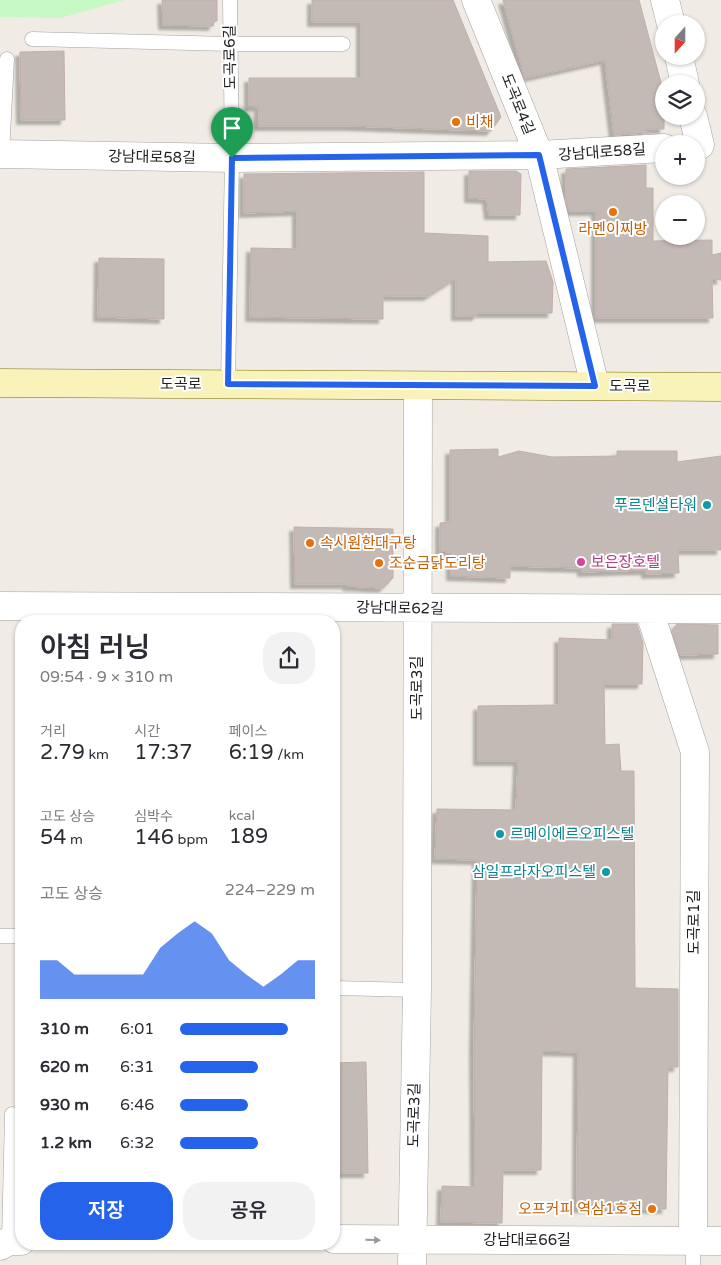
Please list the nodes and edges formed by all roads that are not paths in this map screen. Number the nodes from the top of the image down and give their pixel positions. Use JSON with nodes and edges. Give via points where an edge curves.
{"nodes":[{"id":1,"x":230,"y":0,"type":"edge"},
{"id":2,"x":476,"y":0,"type":"edge"},
{"id":3,"x":665,"y":0,"type":"edge"},
{"id":4,"x":669,"y":15,"type":"edge"},
{"id":5,"x":32,"y":39,"type":"dead end"},
{"id":6,"x":230,"y":44,"type":"junction"},
{"id":7,"x":343,"y":44,"type":"dead end"},
{"id":8,"x":7,"y":59,"type":"dead end"},
{"id":9,"x":697,"y":125,"type":"edge"},
{"id":10,"x":706,"y":145,"type":"edge"},
{"id":11,"x":655,"y":149,"type":"edge"},
{"id":12,"x":1,"y":154,"type":"edge"},
{"id":13,"x":539,"y":155,"type":"junction"},
{"id":14,"x":232,"y":158,"type":"junction"},
{"id":15,"x":0,"y":383,"type":"edge"},
{"id":16,"x":228,"y":384,"type":"junction"},
{"id":17,"x":418,"y":386,"type":"junction"},
{"id":18,"x":595,"y":386,"type":"junction"},
{"id":19,"x":721,"y":387,"type":"edge"},
{"id":20,"x":0,"y":606,"type":"edge"},
{"id":21,"x":417,"y":608,"type":"junction"},
{"id":22,"x":721,"y":609,"type":"edge"},
{"id":23,"x":649,"y":610,"type":"junction"},
{"id":24,"x":141,"y":613,"type":"edge"},
{"id":25,"x":79,"y":614,"type":"edge"},
{"id":26,"x":0,"y":936,"type":"edge"},
{"id":27,"x":15,"y":936,"type":"edge"},
{"id":28,"x":340,"y":988,"type":"edge"},
{"id":29,"x":416,"y":990,"type":"junction"},
{"id":30,"x":12,"y":1114,"type":"dead end"},
{"id":31,"x":340,"y":1240,"type":"edge"},
{"id":32,"x":721,"y":1241,"type":"edge"},
{"id":33,"x":10,"y":1242,"type":"edge"},
{"id":34,"x":412,"y":1252,"type":"edge"},
{"id":35,"x":693,"y":1253,"type":"edge"}],
"edges":[{"from":1,"to":6,"type":"lane","name":"도곡로6길"},
{"from":2,"to":13,"type":"street","name":"도곡로4길"},
{"from":3,"to":4,"type":"street"},
{"from":5,"to":6,"type":"lane"},
{"from":6,"to":7,"type":"lane"},
{"from":6,"to":14,"type":"lane","name":"도곡로6길"},
{"from":8,"to":12,"type":"lane"},
{"from":9,"to":10,"type":"street"},
{"from":11,"to":13,"type":"street","name":"강남대로58길"},
{"from":12,"to":14,"type":"street","name":"강남대로58길"},
{"from":13,"to":14,"type":"street","name":"강남대로58길"},
{"from":13,"to":18,"type":"street","name":"도곡로4길"},
{"from":14,"to":16,"type":"lane","name":"도곡로6길"},
{"from":15,"to":16,"type":"main road","name":"도곡로"},
{"from":16,"to":17,"type":"main road","name":"도곡로"},
{"from":17,"to":18,"type":"main road","name":"도곡로"},
{"from":17,"to":21,"type":"street","name":"도곡로3길"},
{"from":18,"to":19,"type":"main road","name":"도곡로"},
{"from":20,"to":25,"type":"street","name":"강남대로62길"},
{"from":21,"to":23,"type":"street","name":"강남대로62길"},
{"from":21,"to":24,"type":"street","name":"강남대로62길"},
{"from":21,"to":29,"type":"street","name":"도곡로3길"},
{"from":22,"to":23,"type":"street","name":"강남대로62길"},
{"from":23,"to":35,"type":"street","name":"도곡로1길","via":[[695,752]]},
{"from":24,"to":25,"type":"street","name":"강남대로62길"},
{"from":26,"to":27,"type":"lane"},
{"from":28,"to":29,"type":"lane"},
{"from":29,"to":34,"type":"street","name":"도곡로3길"},
{"from":30,"to":33,"type":"lane"},
{"from":31,"to":34,"type":"street","name":"강남대로66길","one_way":true},
{"from":32,"to":35,"type":"street","name":"강남대로66길"},
{"from":34,"to":35,"type":"street","name":"강남대로66길"}]}
